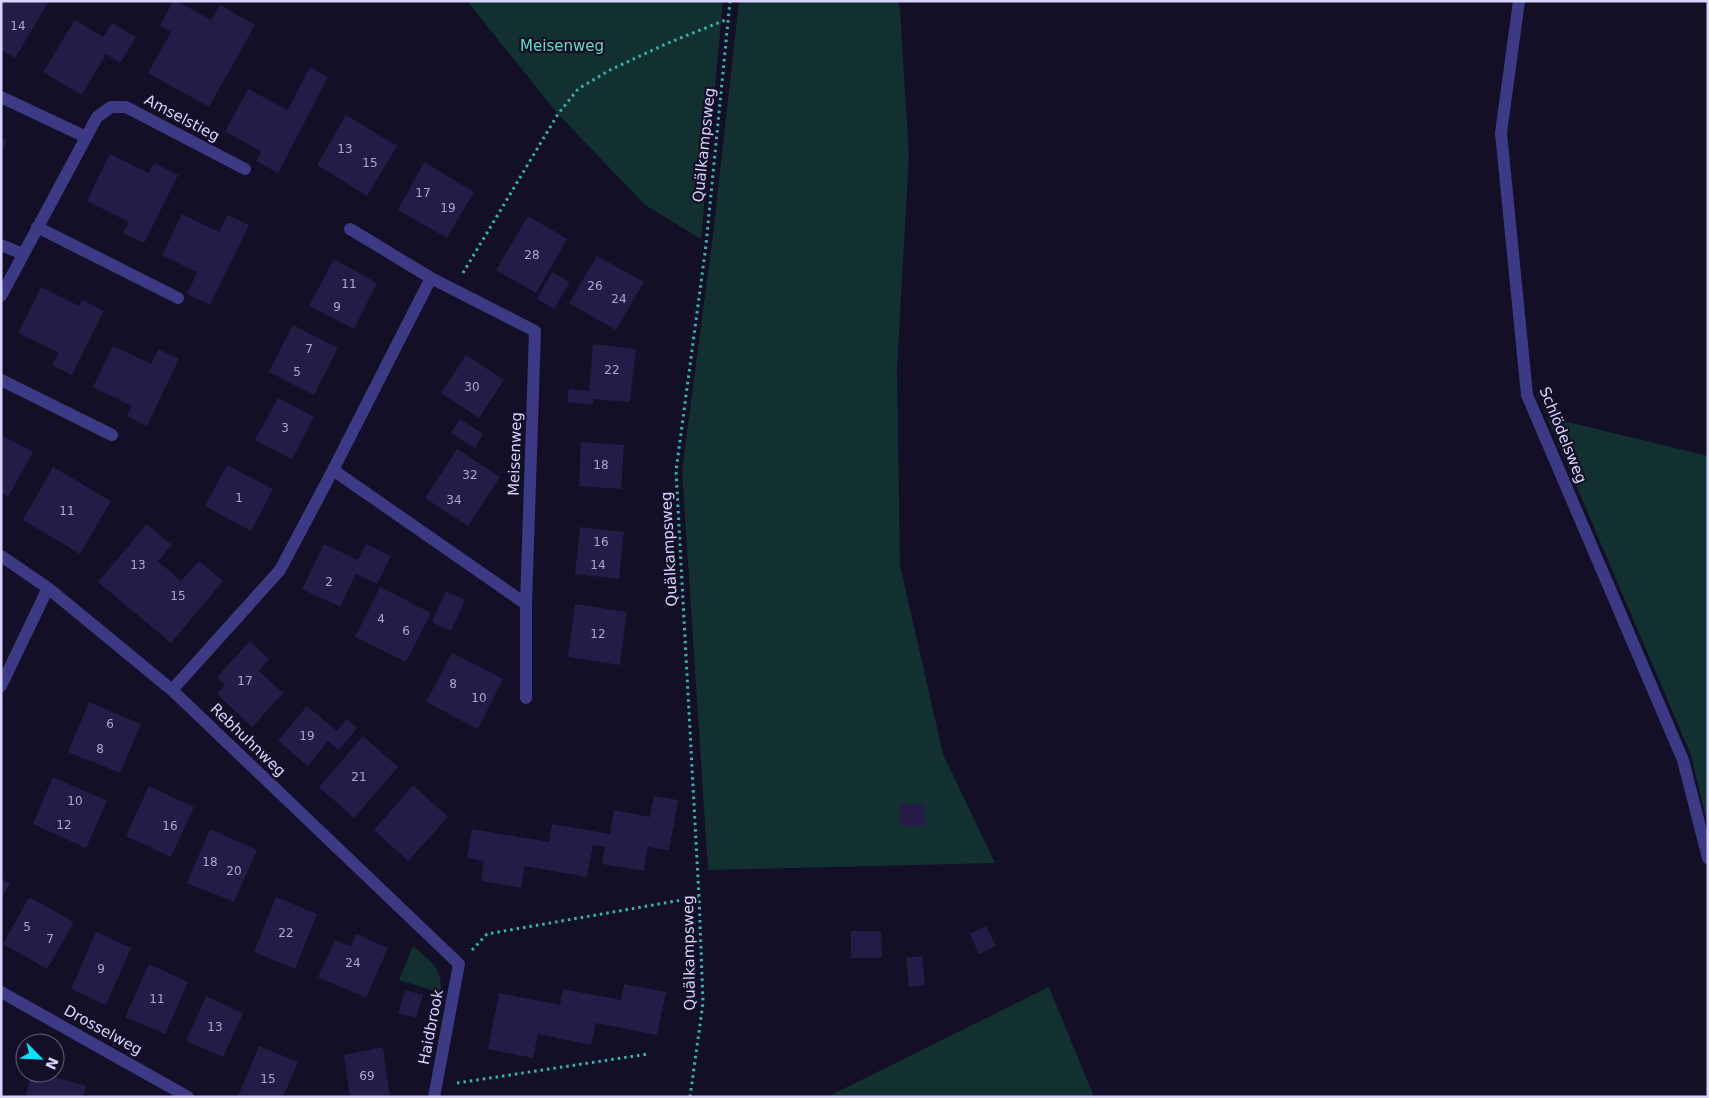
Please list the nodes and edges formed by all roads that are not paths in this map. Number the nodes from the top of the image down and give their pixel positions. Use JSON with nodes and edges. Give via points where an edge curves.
{"nodes":[{"id":1,"x":1519,"y":1,"type":"edge"},
{"id":2,"x":1,"y":97,"type":"edge"},
{"id":3,"x":86,"y":137,"type":"junction"},
{"id":4,"x":245,"y":169,"type":"dead end"},
{"id":5,"x":37,"y":227,"type":"junction"},
{"id":6,"x":350,"y":230,"type":"dead end"},
{"id":7,"x":1,"y":245,"type":"edge"},
{"id":8,"x":24,"y":254,"type":"junction"},
{"id":9,"x":431,"y":278,"type":"junction"},
{"id":10,"x":1,"y":296,"type":"edge"},
{"id":11,"x":178,"y":298,"type":"dead end"},
{"id":12,"x":1,"y":380,"type":"edge"},
{"id":13,"x":112,"y":435,"type":"dead end"},
{"id":14,"x":333,"y":470,"type":"junction"},
{"id":15,"x":1,"y":556,"type":"edge"},
{"id":16,"x":48,"y":588,"type":"junction"},
{"id":17,"x":526,"y":604,"type":"junction"},
{"id":18,"x":1,"y":686,"type":"edge"},
{"id":19,"x":172,"y":690,"type":"junction"},
{"id":20,"x":526,"y":698,"type":"dead end"},
{"id":21,"x":1708,"y":858,"type":"edge"},
{"id":22,"x":459,"y":964,"type":"joint"},
{"id":23,"x":1,"y":992,"type":"edge"},
{"id":24,"x":435,"y":1091,"type":"edge"},
{"id":25,"x":188,"y":1097,"type":"edge"}],
"edges":[{"from":1,"to":21,"type":"street","name":"Schlödelsweg","via":[[1501,133],[1527,395],[1684,760]]},
{"from":2,"to":3,"type":"street"},
{"from":3,"to":4,"type":"street","name":"Amselstieg","via":[[97,117],[111,107],[126,107]]},
{"from":3,"to":5,"type":"street","name":"Amselstieg"},
{"from":5,"to":8,"type":"street","name":"Amselstieg"},
{"from":5,"to":11,"type":"street"},
{"from":6,"to":9,"type":"street","name":"Meisenweg"},
{"from":7,"to":8,"type":"street"},
{"from":8,"to":10,"type":"street","name":"Amselstieg"},
{"from":9,"to":14,"type":"street"},
{"from":9,"to":17,"type":"street","name":"Meisenweg","via":[[535,331]]},
{"from":12,"to":13,"type":"street"},
{"from":14,"to":17,"type":"street"},
{"from":14,"to":19,"type":"street","via":[[280,570]]},
{"from":15,"to":16,"type":"street","name":"Rebhuhnweg"},
{"from":16,"to":18,"type":"street"},
{"from":16,"to":19,"type":"street","name":"Rebhuhnweg"},
{"from":17,"to":20,"type":"street","name":"Meisenweg"},
{"from":19,"to":22,"type":"street","name":"Rebhuhnweg"},
{"from":22,"to":24,"type":"street","name":"Haidbrook"},
{"from":23,"to":25,"type":"street","name":"Drosselweg"}]}
